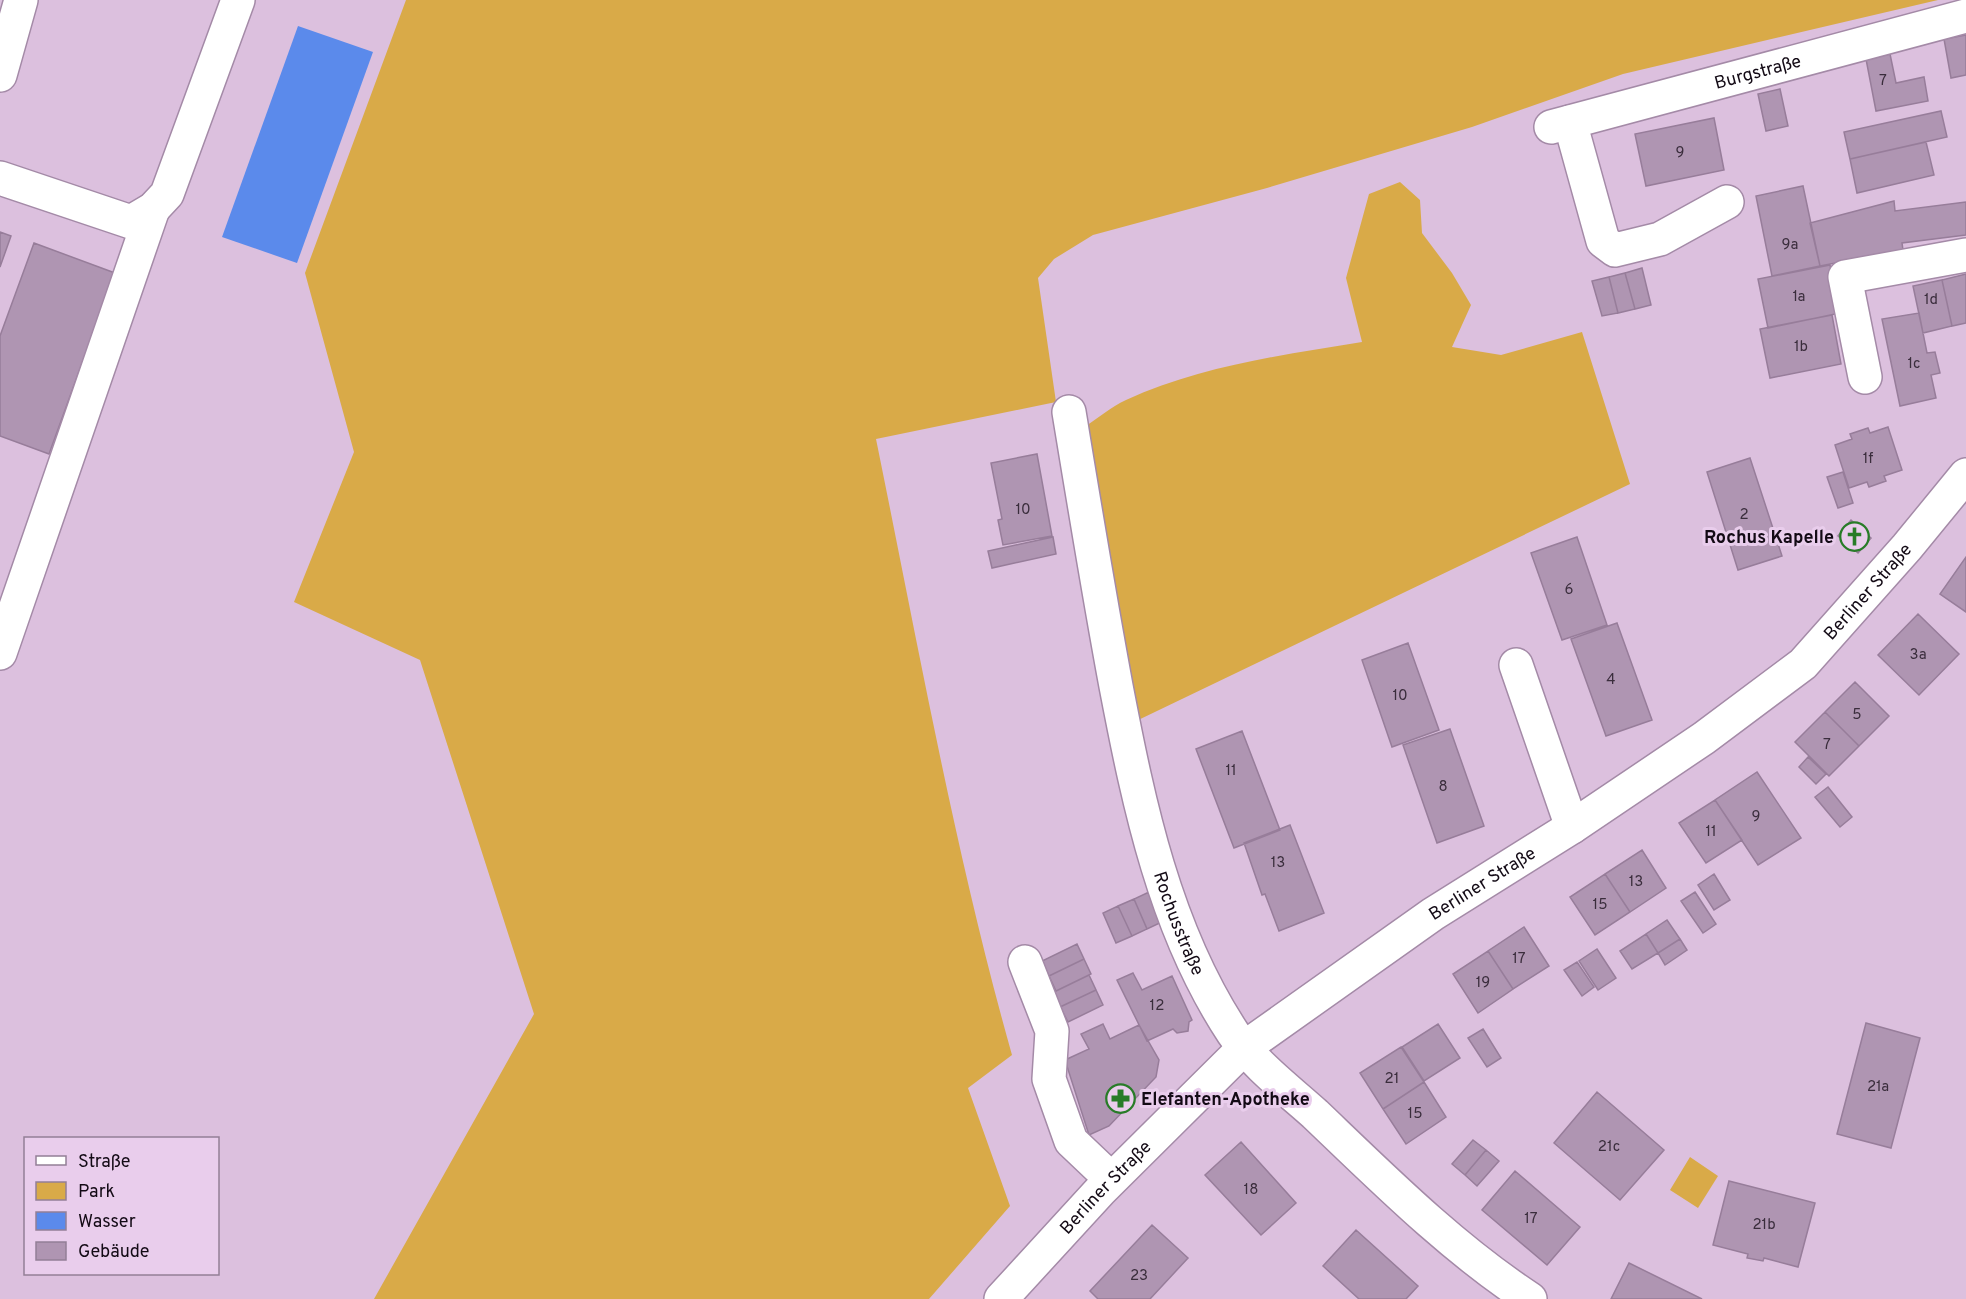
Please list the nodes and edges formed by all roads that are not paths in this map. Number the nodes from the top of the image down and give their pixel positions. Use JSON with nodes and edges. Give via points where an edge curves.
{"nodes":[{"id":1,"x":21,"y":0,"type":"edge"},
{"id":2,"x":238,"y":0,"type":"edge"},
{"id":3,"x":1966,"y":16,"type":"edge"},
{"id":4,"x":0,"y":75,"type":"edge"},
{"id":5,"x":0,"y":178,"type":"edge"},
{"id":6,"x":1727,"y":202,"type":"dead end"},
{"id":7,"x":153,"y":209,"type":"junction"},
{"id":8,"x":1966,"y":255,"type":"edge"},
{"id":9,"x":1865,"y":377,"type":"dead end"},
{"id":10,"x":1070,"y":411,"type":"dead end"},
{"id":11,"x":1966,"y":475,"type":"edge"},
{"id":12,"x":0,"y":653,"type":"edge"},
{"id":13,"x":1516,"y":665,"type":"dead end"},
{"id":14,"x":1572,"y":827,"type":"junction"},
{"id":15,"x":1025,"y":962,"type":"dead end"},
{"id":16,"x":1244,"y":1048,"type":"junction"},
{"id":17,"x":1111,"y":1179,"type":"junction"},
{"id":18,"x":1001,"y":1299,"type":"edge"},
{"id":19,"x":1530,"y":1299,"type":"edge"}],
"edges":[{"from":1,"to":4,"type":"street"},
{"from":2,"to":7,"type":"street","via":[[167,194]]},
{"from":3,"to":6,"type":"street","name":"Burgstraße","via":[[1560,125],[1603,242],[1615,250],[1660,239]]},
{"from":5,"to":7,"type":"street","via":[[131,222]]},
{"from":7,"to":12,"type":"street"},
{"from":8,"to":9,"type":"street","via":[[1845,277]]},
{"from":10,"to":16,"type":"street","name":"Rochusstraße","via":[[1101,608],[1134,780],[1149,836],[1191,957]]},
{"from":11,"to":14,"type":"street","name":"Berliner Straße","via":[[1803,664],[1704,738]]},
{"from":13,"to":14,"type":"street"},
{"from":14,"to":16,"type":"street","name":"Berliner Straße","via":[[1433,914]]},
{"from":15,"to":17,"type":"street","via":[[1052,1031],[1049,1079],[1071,1141]]},
{"from":16,"to":17,"type":"street","name":"Berliner Straße"},
{"from":16,"to":19,"type":"street","name":"Rochusstraße","via":[[1371,1167],[1498,1278]]},
{"from":17,"to":18,"type":"street","name":"Berliner Straße"}]}
